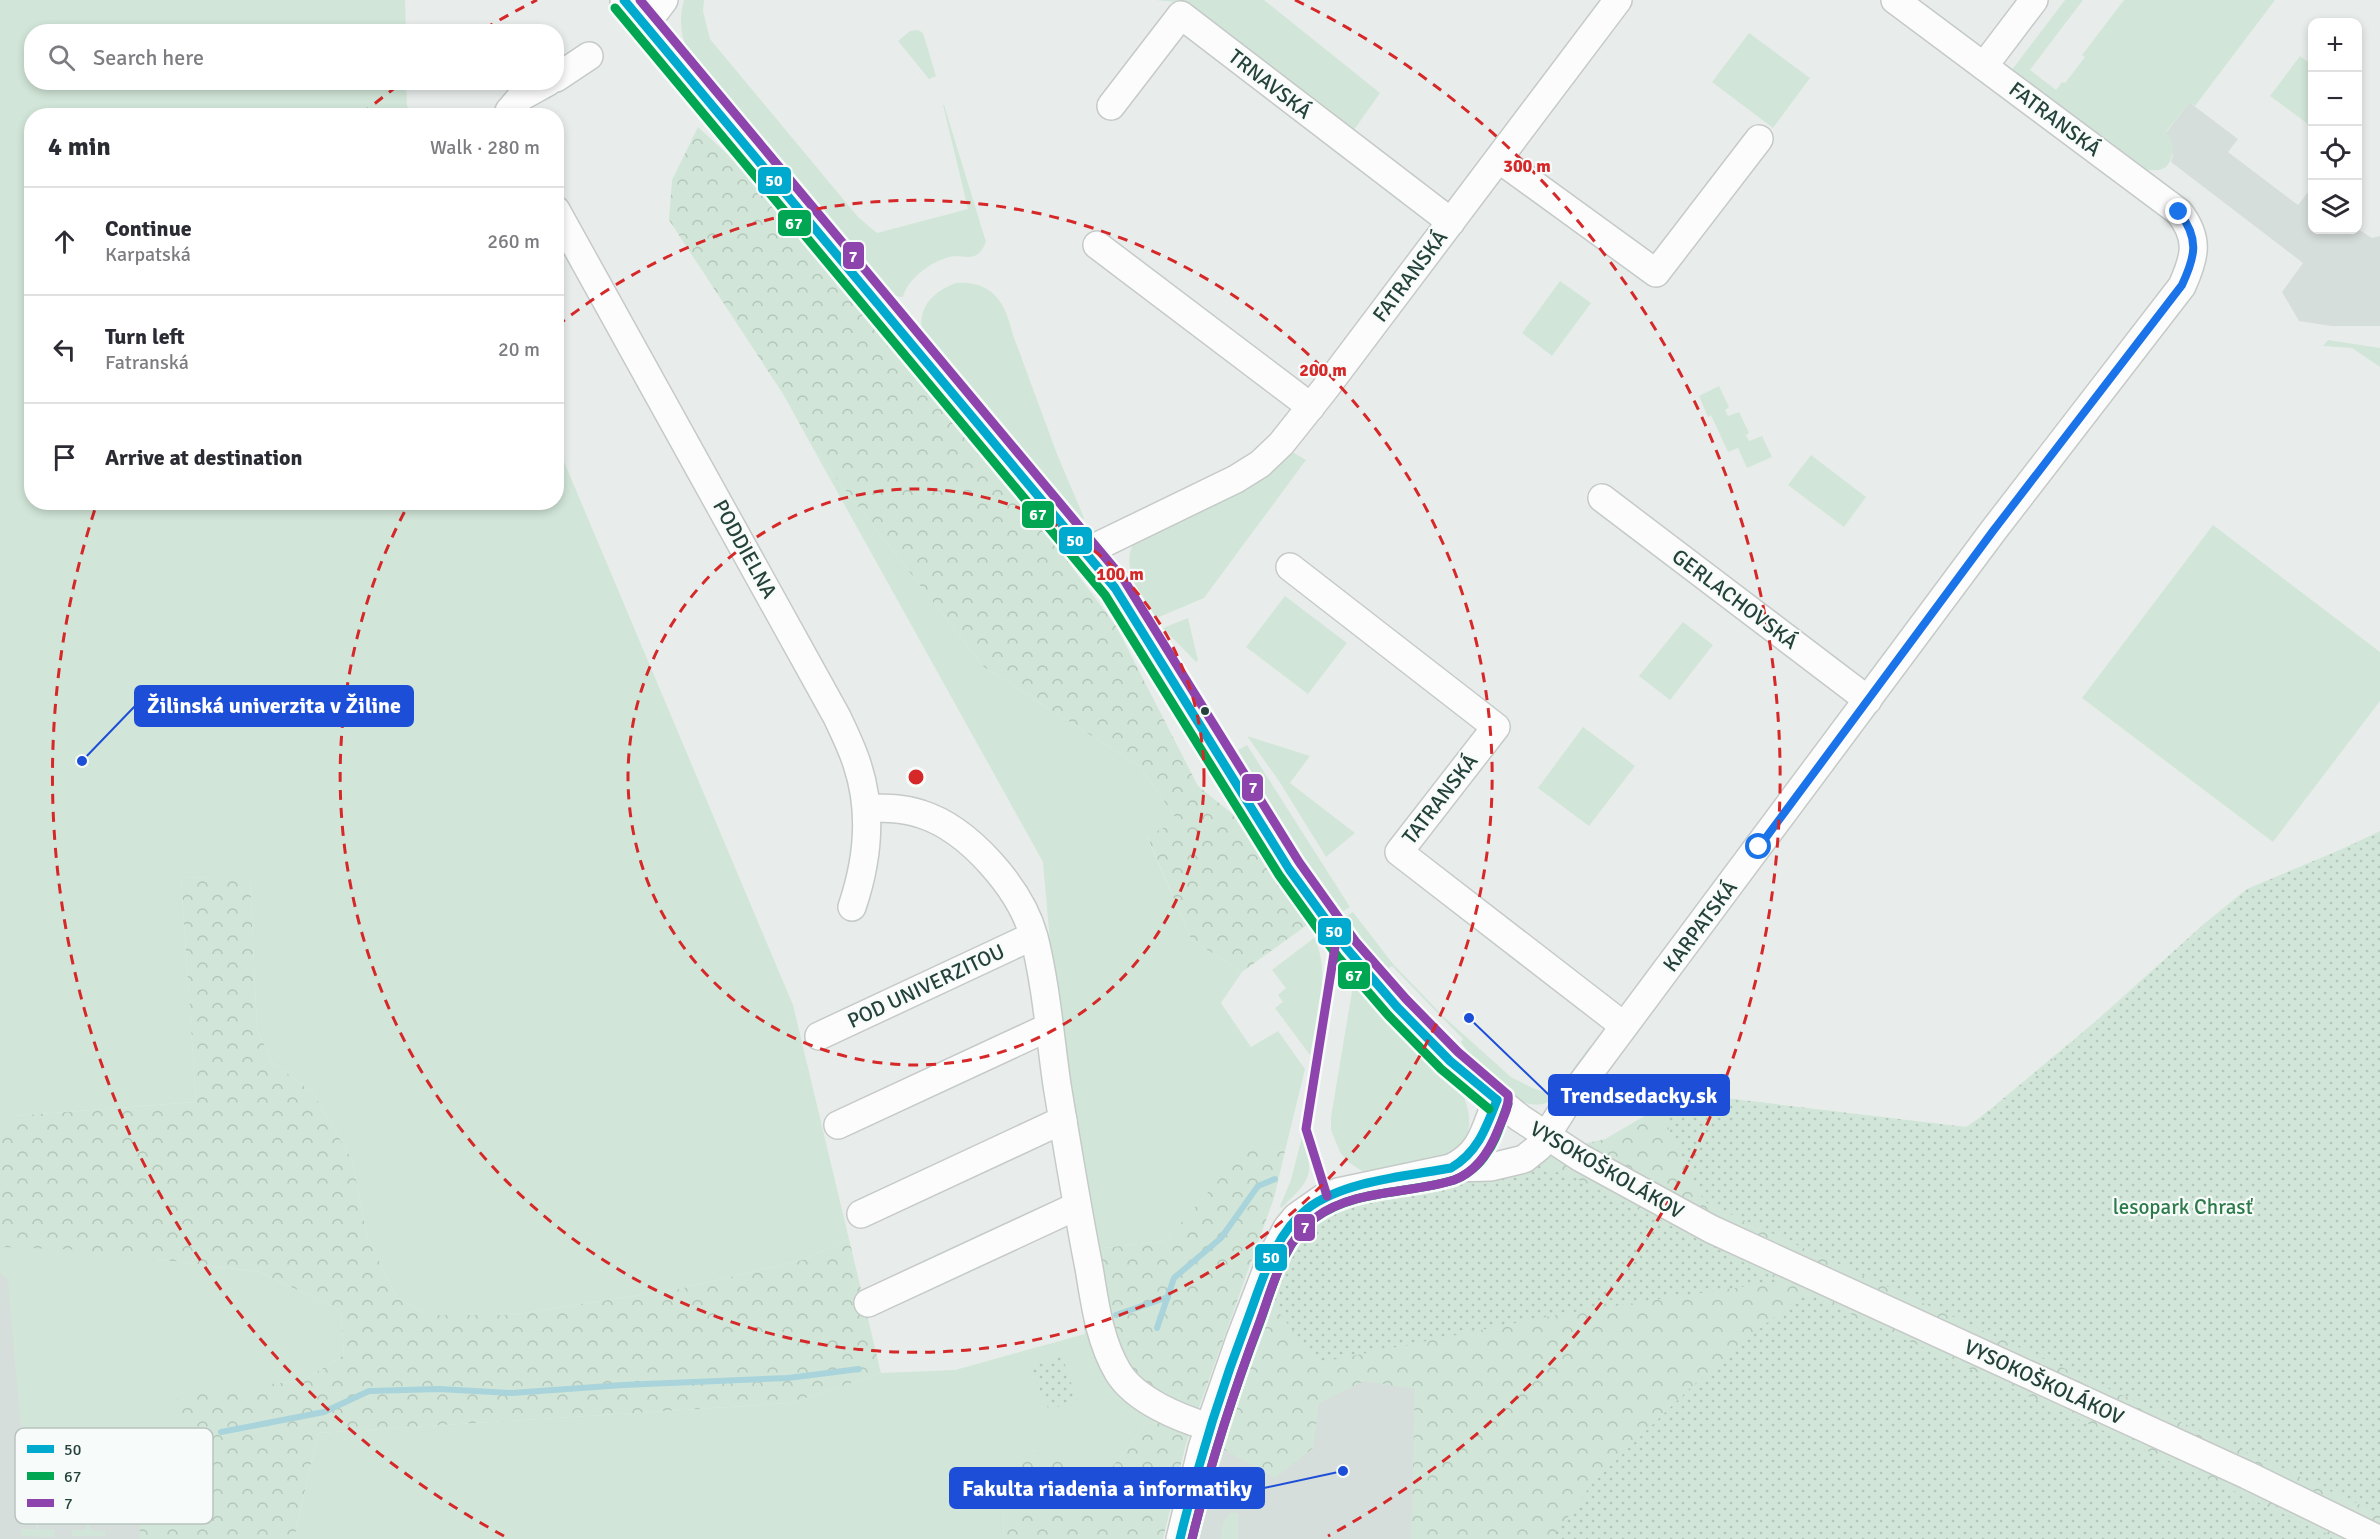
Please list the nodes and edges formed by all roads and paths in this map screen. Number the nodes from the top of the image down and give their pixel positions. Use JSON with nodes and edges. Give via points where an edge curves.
{"nodes":[{"id":1,"x":624,"y":0,"type":"edge"},
{"id":2,"x":664,"y":0,"type":"edge"},
{"id":3,"x":1618,"y":0,"type":"edge"},
{"id":4,"x":1895,"y":0,"type":"edge"},
{"id":5,"x":2034,"y":0,"type":"edge"},
{"id":6,"x":645,"y":25,"type":"junction"},
{"id":7,"x":589,"y":56,"type":"dead end"},
{"id":8,"x":1984,"y":66,"type":"junction"},
{"id":9,"x":564,"y":73,"type":"edge"},
{"id":10,"x":534,"y":90,"type":"edge"},
{"id":11,"x":1111,"y":106,"type":"dead end"},
{"id":12,"x":512,"y":108,"type":"edge"},
{"id":13,"x":1759,"y":139,"type":"dead end"},
{"id":14,"x":1498,"y":159,"type":"junction"},
{"id":15,"x":1451,"y":222,"type":"junction"},
{"id":16,"x":564,"y":224,"type":"edge"},
{"id":17,"x":1097,"y":245,"type":"dead end"},
{"id":18,"x":2194,"y":252,"type":"joint"},
{"id":19,"x":1311,"y":407,"type":"junction"},
{"id":20,"x":1602,"y":498,"type":"dead end"},
{"id":21,"x":1089,"y":555,"type":"junction"},
{"id":22,"x":1290,"y":567,"type":"dead end"},
{"id":23,"x":1868,"y":700,"type":"junction"},
{"id":24,"x":868,"y":808,"type":"junction"},
{"id":25,"x":852,"y":907,"type":"dead end"},
{"id":26,"x":1033,"y":936,"type":"junction"},
{"id":27,"x":1624,"y":1026,"type":"junction"},
{"id":28,"x":1049,"y":1028,"type":"junction"},
{"id":29,"x":819,"y":1036,"type":"dead end"},
{"id":30,"x":1497,"y":1100,"type":"junction"},
{"id":31,"x":1063,"y":1120,"type":"junction"},
{"id":32,"x":838,"y":1125,"type":"dead end"},
{"id":33,"x":1545,"y":1136,"type":"junction"},
{"id":34,"x":1451,"y":1168,"type":"junction"},
{"id":35,"x":1077,"y":1206,"type":"junction"},
{"id":36,"x":861,"y":1214,"type":"dead end"},
{"id":37,"x":868,"y":1303,"type":"dead end"},
{"id":38,"x":1209,"y":1427,"type":"junction"},
{"id":39,"x":1180,"y":1539,"type":"edge"},
{"id":40,"x":2378,"y":1539,"type":"edge"}],
"edges":[{"from":1,"to":6,"type":"street","name":"VYSOKOŠKOLÁKOV"},
{"from":2,"to":6,"type":"street"},
{"from":3,"to":14,"type":"street","name":"FATRANSKÁ"},
{"from":4,"to":8,"type":"street","name":"FATRANSKÁ"},
{"from":5,"to":8,"type":"street"},
{"from":6,"to":21,"type":"street","name":"VYSOKOŠKOLÁKOV"},
{"from":7,"to":9,"type":"street"},
{"from":8,"to":18,"type":"street","name":"FATRANSKÁ","via":[[2179,212],[2189,225]]},
{"from":10,"to":12,"type":"street"},
{"from":11,"to":15,"type":"street","name":"TRNAVSKÁ","via":[[1181,15]]},
{"from":13,"to":14,"type":"street","via":[[1656,273]]},
{"from":14,"to":15,"type":"street","name":"FATRANSKÁ"},
{"from":15,"to":19,"type":"street","name":"FATRANSKÁ"},
{"from":16,"to":24,"type":"street","name":"PODDIELNA","via":[[837,717],[857,764]]},
{"from":17,"to":19,"type":"street"},
{"from":18,"to":23,"type":"street","name":"KARPATSKÁ","via":[[2182,285]]},
{"from":19,"to":21,"type":"street","name":"FATRANSKÁ","via":[[1260,464],[1102,544]]},
{"from":20,"to":23,"type":"street","name":"GERLACHOVSKÁ"},
{"from":21,"to":30,"type":"street","name":"VYSOKOŠKOLÁKOV","via":[[1115,588],[1289,869],[1328,924],[1397,1007]]},
{"from":22,"to":27,"type":"street","name":"TATRANSKÁ","via":[[1496,727],[1399,852]]},
{"from":23,"to":27,"type":"street","name":"KARPATSKÁ"},
{"from":24,"to":25,"type":"street","name":"PODDIELNA","via":[[866,848]]},
{"from":24,"to":26,"type":"street","name":"POD UNIVERZITOU","via":[[921,813],[965,838],[1005,883]]},
{"from":26,"to":28,"type":"street","name":"POD UNIVERZITOU"},
{"from":26,"to":29,"type":"street","name":"POD UNIVERZITOU"},
{"from":27,"to":33,"type":"street","name":"KARPATSKÁ"},
{"from":28,"to":31,"type":"street","name":"POD UNIVERZITOU"},
{"from":28,"to":32,"type":"street"},
{"from":30,"to":33,"type":"street","name":"VYSOKOŠKOLÁKOV"},
{"from":30,"to":34,"type":"street","via":[[1473,1154]]},
{"from":31,"to":35,"type":"street","name":"POD UNIVERZITOU"},
{"from":31,"to":36,"type":"street"},
{"from":33,"to":34,"type":"street","name":"KARPATSKÁ","via":[[1524,1159],[1491,1167]]},
{"from":33,"to":40,"type":"street","name":"VYSOKOŠKOLÁKOV","via":[[1711,1229]]},
{"from":34,"to":38,"type":"street","via":[[1338,1192],[1296,1217],[1272,1256]]},
{"from":35,"to":37,"type":"street"},
{"from":35,"to":38,"type":"street","name":"POD UNIVERZITOU","via":[[1101,1334],[1119,1374],[1147,1401]]},
{"from":38,"to":39,"type":"street"}]}
